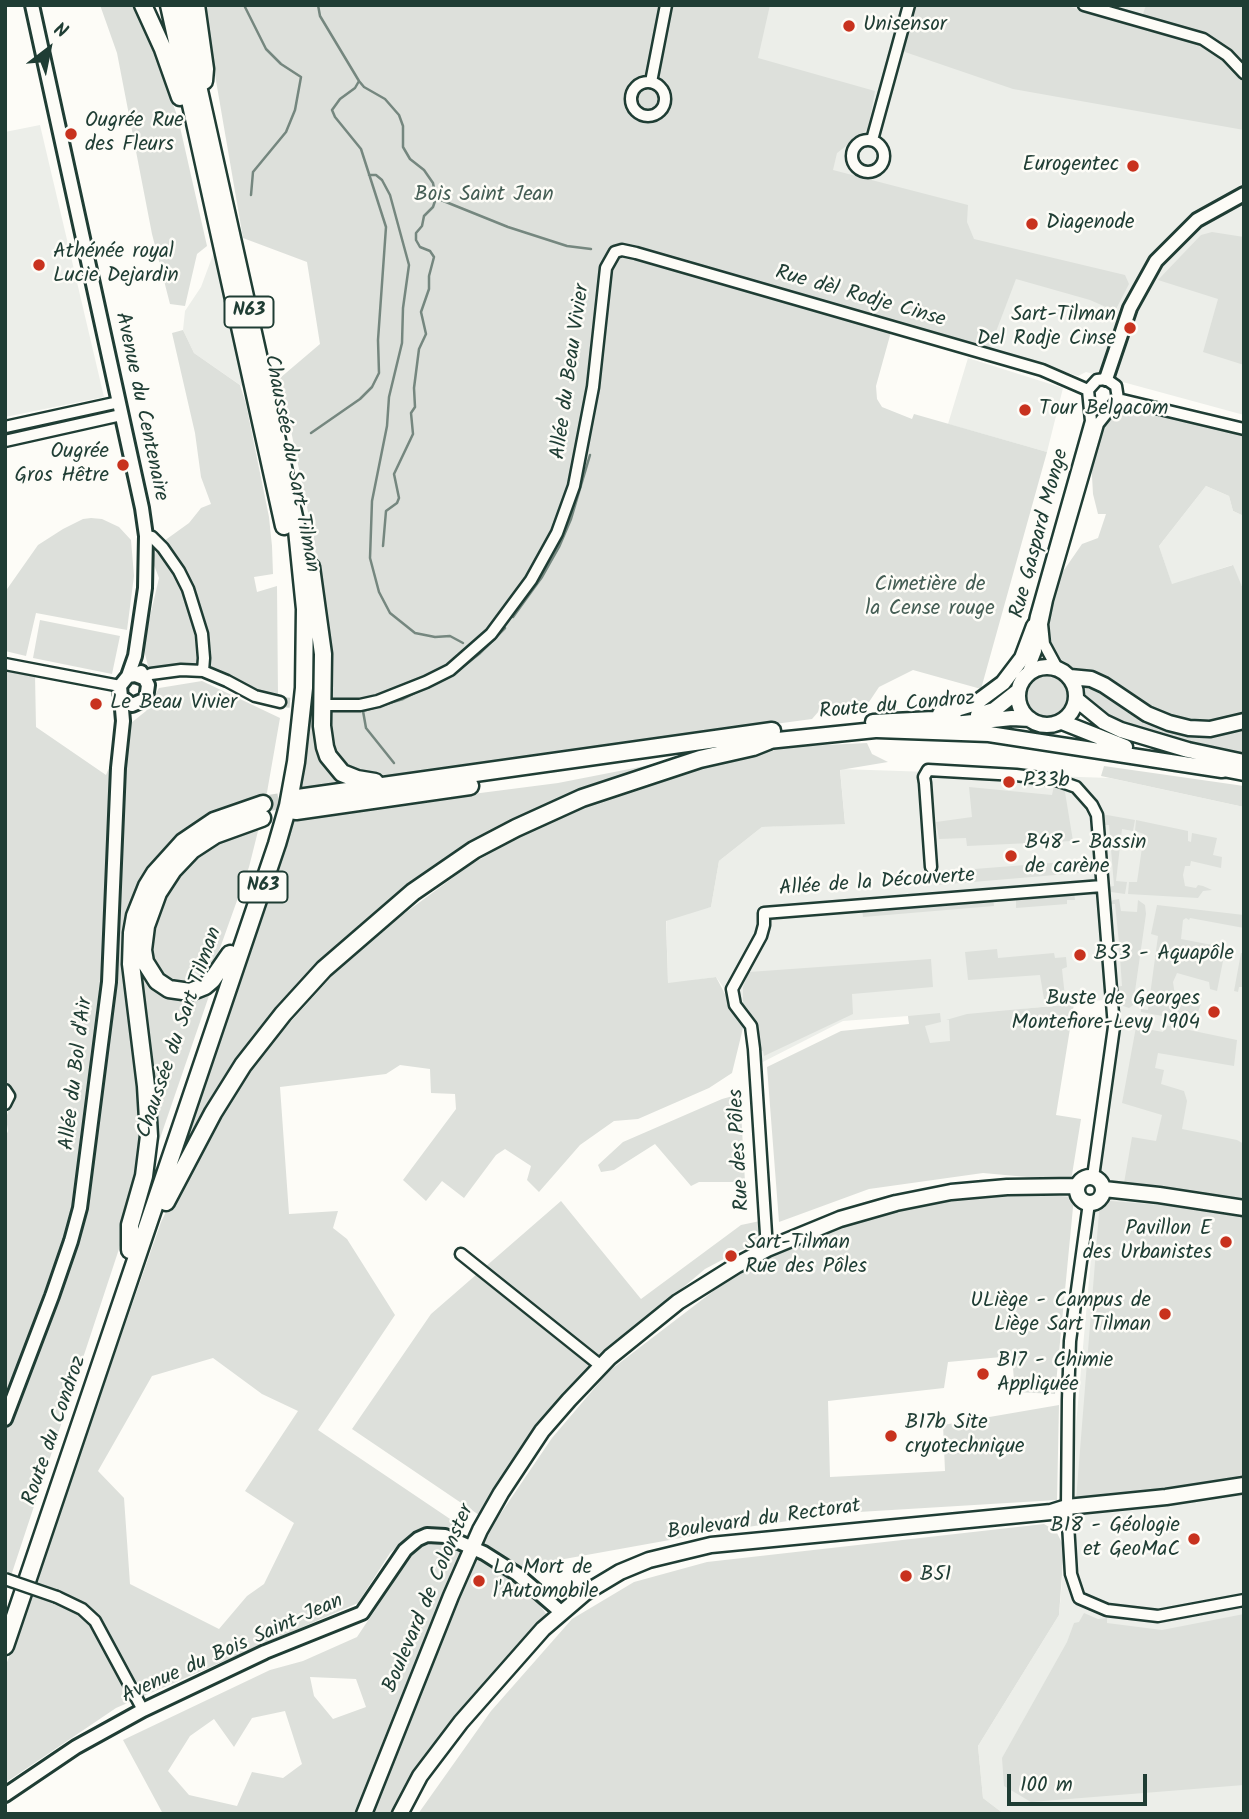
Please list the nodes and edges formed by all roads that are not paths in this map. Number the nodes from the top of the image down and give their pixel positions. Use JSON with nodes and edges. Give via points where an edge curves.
{"nodes":[{"id":1,"x":32,"y":5,"type":"edge"},
{"id":2,"x":143,"y":5,"type":"edge"},
{"id":3,"x":169,"y":5,"type":"edge"},
{"id":4,"x":180,"y":5,"type":"edge"},
{"id":5,"x":195,"y":5,"type":"edge"},
{"id":6,"x":666,"y":5,"type":"edge"},
{"id":7,"x":909,"y":5,"type":"edge"},
{"id":8,"x":1084,"y":5,"type":"edge"},
{"id":9,"x":1244,"y":73,"type":"edge"},
{"id":10,"x":651,"y":82,"type":"dead end"},
{"id":11,"x":202,"y":100,"type":"junction"},
{"id":12,"x":198,"y":138,"type":"junction"},
{"id":13,"x":872,"y":140,"type":"dead end"},
{"id":14,"x":1244,"y":194,"type":"edge"},
{"id":15,"x":618,"y":251,"type":"joint"},
{"id":16,"x":1105,"y":379,"type":"junction"},
{"id":17,"x":1088,"y":390,"type":"junction"},
{"id":18,"x":1118,"y":399,"type":"junction"},
{"id":19,"x":1091,"y":403,"type":"junction"},
{"id":20,"x":120,"y":408,"type":"junction"},
{"id":21,"x":1110,"y":408,"type":"junction"},
{"id":22,"x":5,"y":427,"type":"edge"},
{"id":23,"x":1244,"y":429,"type":"edge"},
{"id":24,"x":5,"y":440,"type":"edge"},
{"id":25,"x":297,"y":530,"type":"junction"},
{"id":26,"x":146,"y":536,"type":"junction"},
{"id":27,"x":1034,"y":626,"type":"junction"},
{"id":28,"x":135,"y":656,"type":"junction"},
{"id":29,"x":5,"y":664,"type":"edge"},
{"id":30,"x":1057,"y":668,"type":"junction"},
{"id":31,"x":203,"y":671,"type":"junction"},
{"id":32,"x":161,"y":674,"type":"junction"},
{"id":33,"x":1027,"y":674,"type":"junction"},
{"id":34,"x":1070,"y":677,"type":"junction"},
{"id":35,"x":143,"y":678,"type":"junction"},
{"id":36,"x":123,"y":686,"type":"junction"},
{"id":37,"x":149,"y":690,"type":"junction"},
{"id":38,"x":1018,"y":691,"type":"junction"},
{"id":39,"x":1077,"y":700,"type":"junction"},
{"id":40,"x":280,"y":702,"type":"tunnel mouth"},
{"id":41,"x":137,"y":705,"type":"junction"},
{"id":42,"x":330,"y":705,"type":"tunnel mouth"},
{"id":43,"x":922,"y":718,"type":"junction"},
{"id":44,"x":1030,"y":719,"type":"junction"},
{"id":45,"x":123,"y":721,"type":"junction"},
{"id":46,"x":1244,"y":721,"type":"edge"},
{"id":47,"x":1062,"y":722,"type":"junction"},
{"id":48,"x":877,"y":730,"type":"junction"},
{"id":49,"x":770,"y":736,"type":"junction"},
{"id":50,"x":1244,"y":762,"type":"edge"},
{"id":51,"x":1222,"y":770,"type":"junction"},
{"id":52,"x":1244,"y":773,"type":"edge"},
{"id":53,"x":409,"y":784,"type":"junction"},
{"id":54,"x":931,"y":867,"type":"dead end"},
{"id":55,"x":1102,"y":886,"type":"junction"},
{"id":56,"x":230,"y":954,"type":"junction"},
{"id":57,"x":754,"y":1049,"type":"joint"},
{"id":58,"x":5,"y":1090,"type":"edge"},
{"id":59,"x":5,"y":1104,"type":"edge"},
{"id":60,"x":1093,"y":1177,"type":"junction"},
{"id":61,"x":1077,"y":1186,"type":"junction"},
{"id":62,"x":1104,"y":1189,"type":"junction"},
{"id":63,"x":1089,"y":1203,"type":"junction"},
{"id":64,"x":1244,"y":1208,"type":"edge"},
{"id":65,"x":147,"y":1230,"type":"junction"},
{"id":66,"x":767,"y":1249,"type":"junction"},
{"id":67,"x":130,"y":1250,"type":"junction"},
{"id":68,"x":461,"y":1254,"type":"dead end"},
{"id":69,"x":601,"y":1366,"type":"junction"},
{"id":70,"x":5,"y":1419,"type":"edge"},
{"id":71,"x":1244,"y":1485,"type":"edge"},
{"id":72,"x":1067,"y":1507,"type":"junction"},
{"id":73,"x":472,"y":1546,"type":"junction"},
{"id":74,"x":5,"y":1579,"type":"edge"},
{"id":75,"x":1244,"y":1600,"type":"edge"},
{"id":76,"x":5,"y":1612,"type":"edge"},
{"id":77,"x":561,"y":1612,"type":"junction"},
{"id":78,"x":5,"y":1646,"type":"edge"},
{"id":79,"x":143,"y":1710,"type":"junction"},
{"id":80,"x":5,"y":1795,"type":"edge"},
{"id":81,"x":365,"y":1814,"type":"edge"},
{"id":82,"x":400,"y":1814,"type":"edge"}],
"edges":[{"from":1,"to":20,"type":"street","name":"Avenue du Centenaire"},
{"from":2,"to":12,"type":"highway"},
{"from":3,"to":12,"type":"highway","name":"Chaussée du Sart Tilman","number":"N63"},
{"from":4,"to":11,"type":"highway","name":"Chaussée du Sart Tilman","number":"N63"},
{"from":5,"to":11,"type":"highway","via":[[205,69]]},
{"from":6,"to":10,"type":"street"},
{"from":7,"to":13,"type":"street"},
{"from":8,"to":9,"type":"street","via":[[1203,39]]},
{"from":11,"to":25,"type":"highway","name":"Chaussée du Sart Tilman","number":"N63"},
{"from":12,"to":56,"type":"highway","name":"Chaussée du Sart Tilman","number":"N63","via":[[287,537],[294,615],[294,687],[278,805]]},
{"from":14,"to":16,"type":"street","via":[[1197,220],[1156,261],[1129,308]]},
{"from":15,"to":17,"type":"street","name":"Rue dèl Rodje Cinse","via":[[1042,370]]},
{"from":15,"to":42,"type":"street","name":"Allée du Beau Vivier","via":[[606,268],[593,387],[574,486],[557,533],[531,580],[491,634],[443,674],[378,701]]},
{"from":16,"to":17,"type":"street"},
{"from":16,"to":18,"type":"street","via":[[1116,386]]},
{"from":17,"to":19,"type":"street"},
{"from":18,"to":21,"type":"street"},
{"from":18,"to":23,"type":"street"},
{"from":19,"to":21,"type":"street","via":[[1100,409]]},
{"from":19,"to":27,"type":"street","name":"Rue Gaspard Monge","via":[[1091,421]]},
{"from":20,"to":22,"type":"street"},
{"from":20,"to":24,"type":"street"},
{"from":20,"to":26,"type":"street","name":"Avenue du Centenaire"},
{"from":21,"to":30,"type":"street","name":"Rue Gaspard Monge","via":[[1098,424],[1042,624],[1044,644]]},
{"from":25,"to":53,"type":"highway","via":[[306,545],[319,617],[323,736],[328,756],[342,773],[357,779]]},
{"from":25,"to":65,"type":"highway","name":"Chaussée du Sart Tilman","number":"N63","via":[[305,609],[304,688],[288,806]]},
{"from":26,"to":28,"type":"street","name":"Avenue du Centenaire","via":[[144,601]]},
{"from":26,"to":31,"type":"street","via":[[163,548],[188,589],[204,646]]},
{"from":27,"to":33,"type":"street","name":"Rue Gaspard Monge","via":[[1036,651]]},
{"from":27,"to":43,"type":"main road","via":[[1021,657],[991,694],[955,711]]},
{"from":28,"to":35,"type":"street","name":"Avenue du Centenaire"},
{"from":28,"to":36,"type":"street","name":"Avenue du Centenaire"},
{"from":29,"to":36,"type":"street"},
{"from":30,"to":33,"type":"main road","via":[[1036,668]]},
{"from":30,"to":34,"type":"main road"},
{"from":31,"to":32,"type":"street"},
{"from":31,"to":40,"type":"street","via":[[248,694]]},
{"from":32,"to":35,"type":"street"},
{"from":32,"to":37,"type":"street"},
{"from":33,"to":38,"type":"main road"},
{"from":34,"to":39,"type":"main road"},
{"from":34,"to":46,"type":"main road","via":[[1104,685],[1168,723],[1210,729]]},
{"from":35,"to":36,"type":"street","via":[[135,675]]},
{"from":35,"to":37,"type":"street"},
{"from":36,"to":41,"type":"street","via":[[127,703]]},
{"from":36,"to":45,"type":"street","name":"Allée du Bol d'Air"},
{"from":37,"to":41,"type":"street"},
{"from":38,"to":43,"type":"main road","name":"Route du Condroz","via":[[994,710],[977,715]]},
{"from":38,"to":44,"type":"main road","via":[[1018,702]]},
{"from":39,"to":47,"type":"main road"},
{"from":39,"to":50,"type":"main road","via":[[1121,730]]},
{"from":41,"to":45,"type":"street"},
{"from":43,"to":49,"type":"main road","name":"Route du Condroz"},
{"from":44,"to":47,"type":"main road","via":[[1040,724]]},
{"from":44,"to":48,"type":"main road","name":"Route du Condroz"},
{"from":45,"to":70,"type":"street","name":"Allée du Bol d'Air","via":[[109,982],[80,1208]]},
{"from":47,"to":51,"type":"main road","via":[[1124,747]]},
{"from":48,"to":49,"type":"main road","name":"Route du Condroz"},
{"from":48,"to":51,"type":"main road","via":[[989,734]]},
{"from":49,"to":53,"type":"highway"},
{"from":49,"to":53,"type":"highway","via":[[297,804]]},
{"from":49,"to":65,"type":"highway","via":[[582,798],[474,850],[413,892],[324,969],[243,1065]]},
{"from":51,"to":52,"type":"main road"},
{"from":54,"to":55,"type":"street","name":"Allée de la Découverte","via":[[926,772],[1016,775],[1056,780],[1087,797],[1097,815]]},
{"from":55,"to":57,"type":"street","name":"Allée de la Découverte","via":[[764,913],[761,936],[732,989],[735,1004],[751,1026]]},
{"from":55,"to":60,"type":"street","name":"Allée de la Découverte","via":[[1114,1027]]},
{"from":56,"to":67,"type":"highway","name":"Chaussée du Sart Tilman","number":"N63"},
{"from":56,"to":67,"type":"highway","via":[[205,986],[175,991],[150,973],[143,950],[146,926],[158,893],[182,859],[215,835],[263,811],[214,821],[183,842],[155,873],[135,916],[131,964],[149,1136],[130,1225]]},
{"from":57,"to":66,"type":"street","name":"Rue des Pôles"},
{"from":58,"to":59,"type":"street","via":[[9,1096]]},
{"from":60,"to":61,"type":"main road","name":"Boulevard de Colonster","via":[[1085,1177]]},
{"from":60,"to":62,"type":"main road"},
{"from":61,"to":63,"type":"main road","via":[[1078,1195]]},
{"from":61,"to":66,"type":"main road","name":"Boulevard de Colonster","via":[[1007,1186],[916,1199],[840,1219]]},
{"from":62,"to":63,"type":"main road","via":[[1100,1198]]},
{"from":62,"to":64,"type":"main road"},
{"from":63,"to":72,"type":"street","via":[[1070,1341]]},
{"from":65,"to":78,"type":"highway","name":"Route du Condroz","number":"N63"},
{"from":66,"to":69,"type":"main road","name":"Boulevard de Colonster","via":[[678,1302]]},
{"from":67,"to":76,"type":"highway","name":"Route du Condroz","number":"N63"},
{"from":68,"to":69,"type":"street"},
{"from":69,"to":73,"type":"main road","name":"Boulevard de Colonster","via":[[534,1442]]},
{"from":71,"to":72,"type":"main road","name":"Boulevard du Rectorat"},
{"from":72,"to":75,"type":"street","via":[[1072,1574],[1079,1598],[1107,1610],[1158,1616]]},
{"from":72,"to":77,"type":"main road","name":"Boulevard du Rectorat","via":[[687,1549],[620,1572]]},
{"from":73,"to":77,"type":"street","name":"Avenue du Bois Saint-Jean","via":[[517,1574]]},
{"from":73,"to":79,"type":"street","name":"Avenue du Bois Saint-Jean","via":[[436,1534],[418,1539],[405,1550],[362,1613],[265,1652]]},
{"from":73,"to":81,"type":"main road","name":"Boulevard de Colonster"},
{"from":74,"to":79,"type":"street","bridge":true,"via":[[57,1597],[95,1621]]},
{"from":77,"to":82,"type":"main road","name":"Boulevard du Rectorat","via":[[461,1722],[420,1776]]},
{"from":79,"to":80,"type":"street","name":"Avenue du Bois Saint-Jean","via":[[76,1747]]}]}
